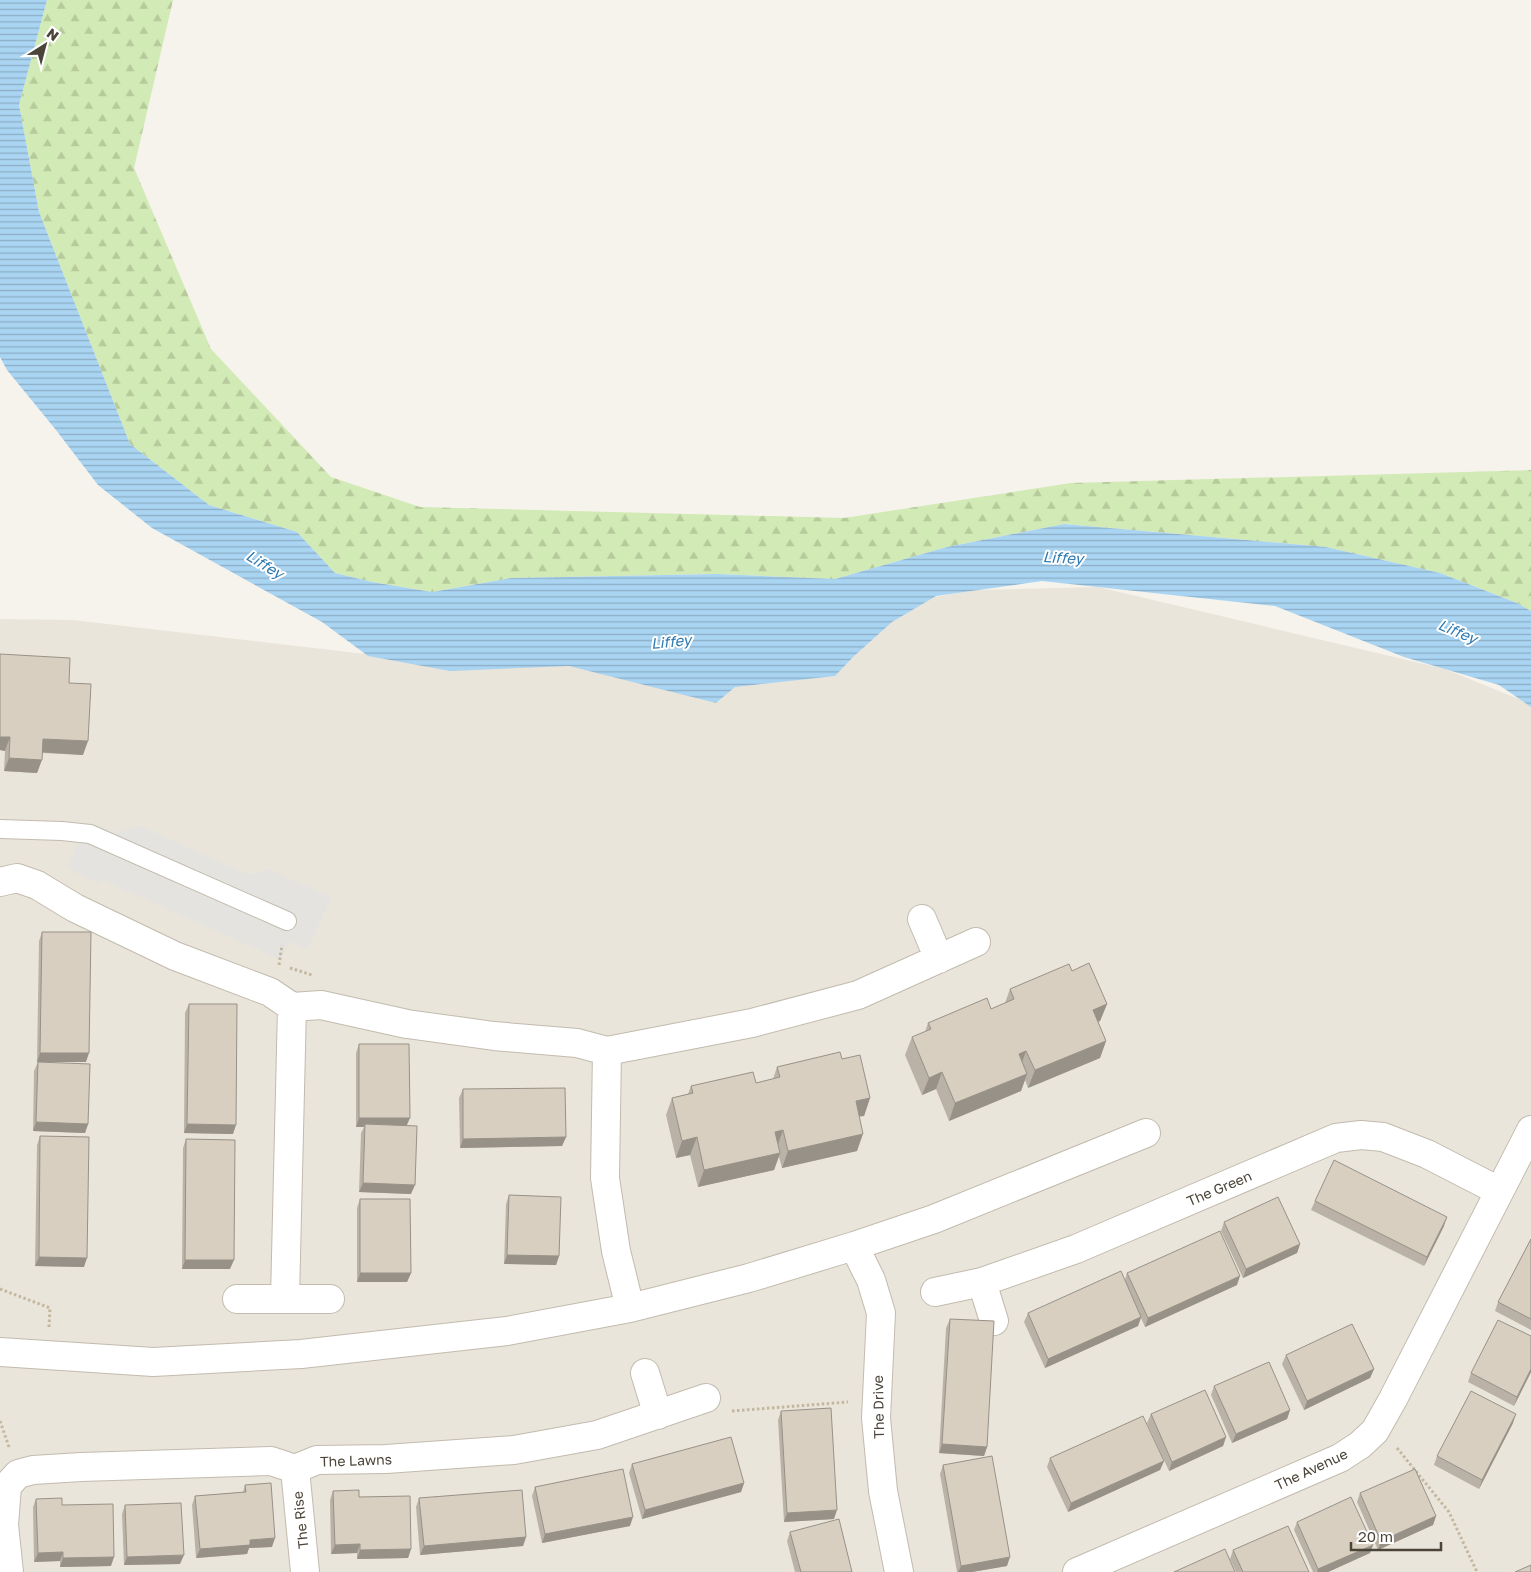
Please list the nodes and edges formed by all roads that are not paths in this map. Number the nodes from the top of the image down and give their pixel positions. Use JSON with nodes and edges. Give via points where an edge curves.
{"nodes":[{"id":1,"x":0,"y":829,"type":"edge"},
{"id":2,"x":0,"y":882,"type":"edge"},
{"id":3,"x":922,"y":919,"type":"dead end"},
{"id":4,"x":287,"y":921,"type":"road end"},
{"id":5,"x":976,"y":942,"type":"dead end"},
{"id":6,"x":939,"y":959,"type":"junction"},
{"id":7,"x":292,"y":1007,"type":"junction"},
{"id":8,"x":607,"y":1051,"type":"junction"},
{"id":9,"x":1531,"y":1130,"type":"edge"},
{"id":10,"x":1146,"y":1133,"type":"dead end"},
{"id":11,"x":1499,"y":1191,"type":"junction"},
{"id":12,"x":854,"y":1246,"type":"junction"},
{"id":13,"x":982,"y":1282,"type":"junction"},
{"id":14,"x":935,"y":1292,"type":"dead end"},
{"id":15,"x":284,"y":1298,"type":"junction"},
{"id":16,"x":330,"y":1298,"type":"dead end"},
{"id":17,"x":237,"y":1299,"type":"dead end"},
{"id":18,"x":630,"y":1308,"type":"junction"},
{"id":19,"x":994,"y":1321,"type":"edge"},
{"id":20,"x":0,"y":1352,"type":"edge"},
{"id":21,"x":645,"y":1373,"type":"dead end"},
{"id":22,"x":706,"y":1398,"type":"road end"},
{"id":23,"x":658,"y":1415,"type":"junction"},
{"id":24,"x":295,"y":1469,"type":"junction"},
{"id":25,"x":9,"y":1572,"type":"edge"},
{"id":26,"x":305,"y":1572,"type":"edge"},
{"id":27,"x":899,"y":1572,"type":"edge"},
{"id":28,"x":1077,"y":1572,"type":"edge"}],
"edges":[{"from":1,"to":4,"type":"lane","via":[[90,834]]},
{"from":2,"to":7,"type":"street","via":[[17,878],[37,885],[75,908],[174,956],[270,992]]},
{"from":3,"to":6,"type":"street"},
{"from":5,"to":6,"type":"street"},
{"from":6,"to":8,"type":"street","via":[[858,995],[752,1023]]},
{"from":7,"to":8,"type":"street","via":[[321,1005],[407,1024],[577,1043]]},
{"from":7,"to":15,"type":"street"},
{"from":8,"to":18,"type":"street","via":[[605,1178],[616,1252]]},
{"from":9,"to":11,"type":"street","name":"The Avenue"},
{"from":10,"to":12,"type":"street","via":[[934,1219]]},
{"from":11,"to":13,"type":"street","name":"The Green","via":[[1428,1154],[1383,1137],[1361,1134],[1336,1138],[1076,1249]]},
{"from":11,"to":28,"type":"street","name":"The Avenue","via":[[1393,1399],[1375,1431],[1360,1445],[1340,1458]]},
{"from":12,"to":18,"type":"street","via":[[749,1278]]},
{"from":12,"to":27,"type":"street","name":"The Drive","via":[[881,1313],[876,1400],[883,1491]]},
{"from":13,"to":14,"type":"street","name":"The Green"},
{"from":13,"to":19,"type":"street"},
{"from":15,"to":16,"type":"street"},
{"from":15,"to":17,"type":"street"},
{"from":18,"to":20,"type":"street","via":[[507,1331],[301,1354],[153,1362]]},
{"from":21,"to":23,"type":"street"},
{"from":22,"to":23,"type":"street","name":"The Lawns"},
{"from":23,"to":24,"type":"street","name":"The Lawns","via":[[597,1435],[514,1450],[317,1460]]},
{"from":24,"to":25,"type":"street","via":[[271,1461],[81,1467],[18,1474],[7,1486],[4,1524]]},
{"from":24,"to":26,"type":"street","name":"The Rise"}]}
